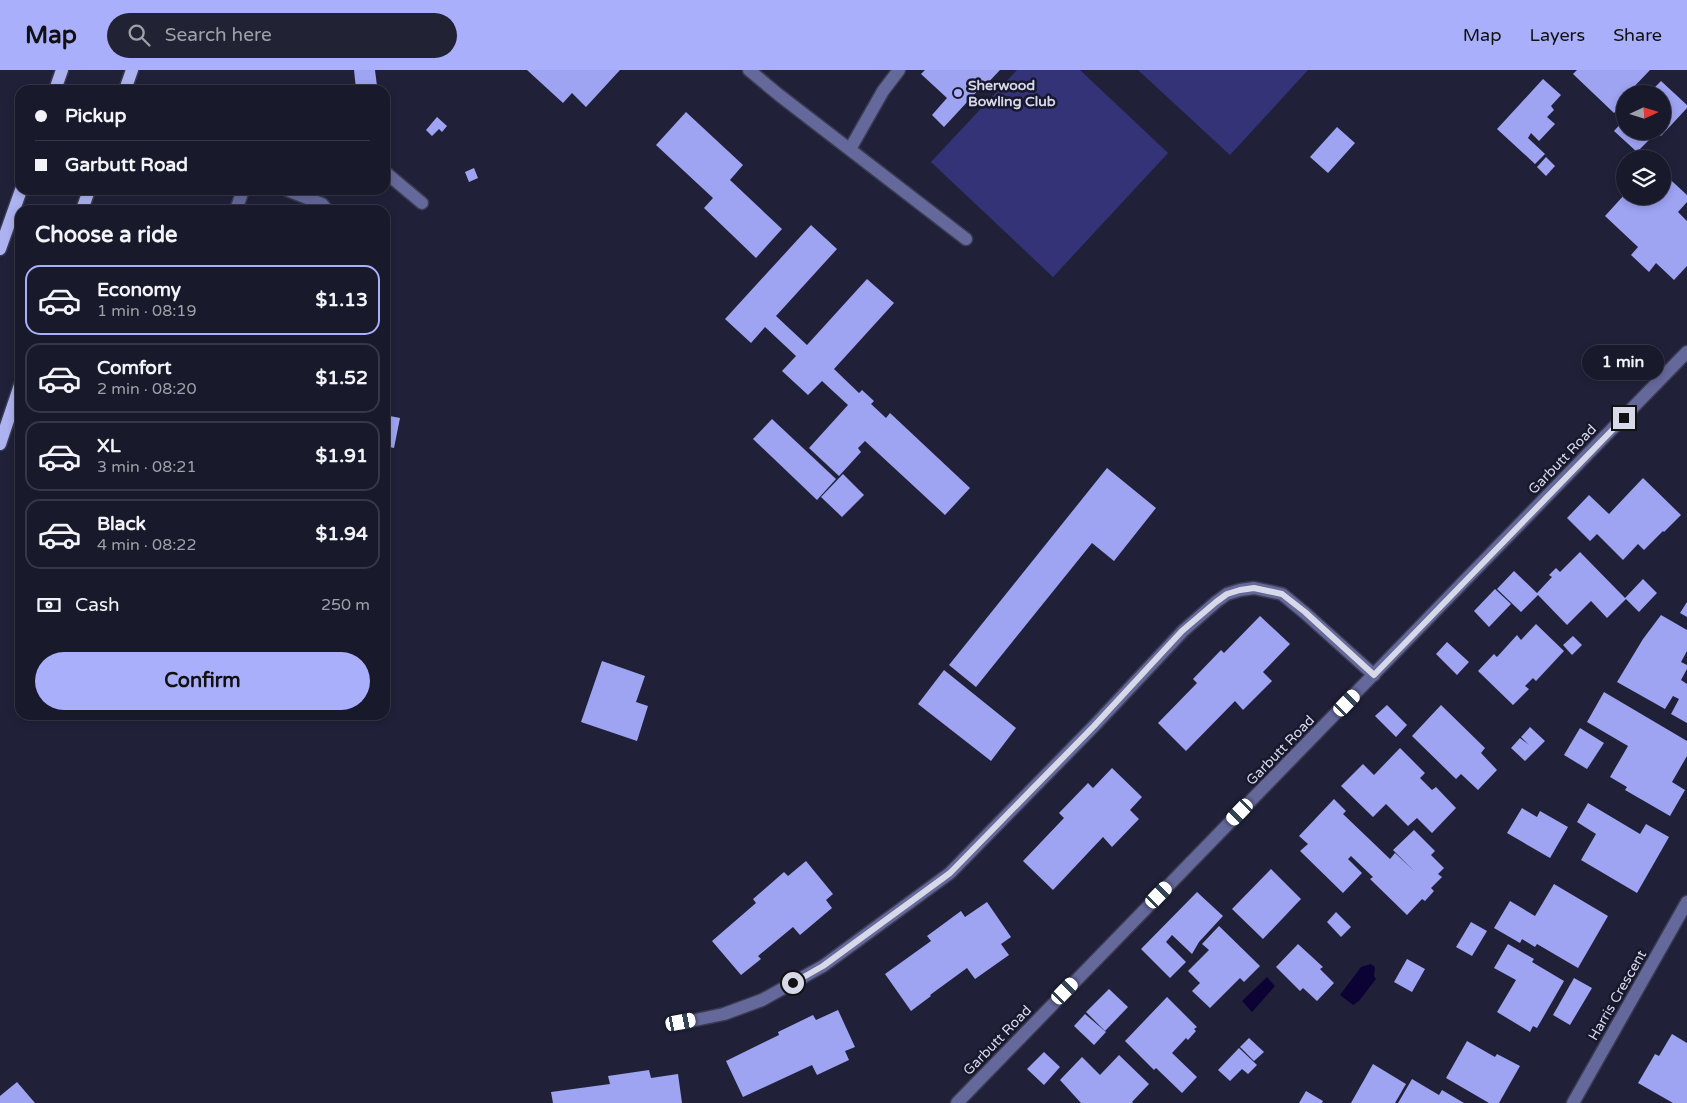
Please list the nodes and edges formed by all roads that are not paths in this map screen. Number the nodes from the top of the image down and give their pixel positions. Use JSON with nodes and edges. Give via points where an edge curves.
{"nodes":[{"id":1,"x":62,"y":70,"type":"edge"},
{"id":2,"x":749,"y":70,"type":"edge"},
{"id":3,"x":899,"y":70,"type":"edge"},
{"id":4,"x":57,"y":85,"type":"edge"},
{"id":5,"x":850,"y":149,"type":"junction"},
{"id":6,"x":390,"y":176,"type":"edge"},
{"id":7,"x":300,"y":195,"type":"edge"},
{"id":8,"x":422,"y":203,"type":"dead end"},
{"id":9,"x":323,"y":205,"type":"edge"},
{"id":10,"x":15,"y":207,"type":"edge"},
{"id":11,"x":966,"y":239,"type":"dead end"},
{"id":12,"x":0,"y":250,"type":"edge"},
{"id":13,"x":1687,"y":352,"type":"edge"},
{"id":14,"x":15,"y":400,"type":"edge"},
{"id":15,"x":0,"y":444,"type":"edge"},
{"id":16,"x":1374,"y":675,"type":"junction"},
{"id":17,"x":1687,"y":902,"type":"edge"},
{"id":18,"x":681,"y":1022,"type":"dead end"},
{"id":19,"x":956,"y":1103,"type":"edge"},
{"id":20,"x":1573,"y":1103,"type":"edge"}],
"edges":[{"from":1,"to":4,"type":"main road"},
{"from":2,"to":5,"type":"street"},
{"from":3,"to":5,"type":"street","via":[[883,91]]},
{"from":5,"to":11,"type":"street"},
{"from":6,"to":8,"type":"street"},
{"from":7,"to":9,"type":"street"},
{"from":10,"to":12,"type":"main road"},
{"from":13,"to":16,"type":"street","name":"Garbutt Road"},
{"from":14,"to":15,"type":"main road"},
{"from":16,"to":18,"type":"street","via":[[1282,594],[1254,588],[1227,594],[1182,631],[950,873],[823,966],[762,1000],[724,1014]]},
{"from":16,"to":19,"type":"street","name":"Garbutt Road"},
{"from":17,"to":20,"type":"street","name":"Harris Crescent"}]}
